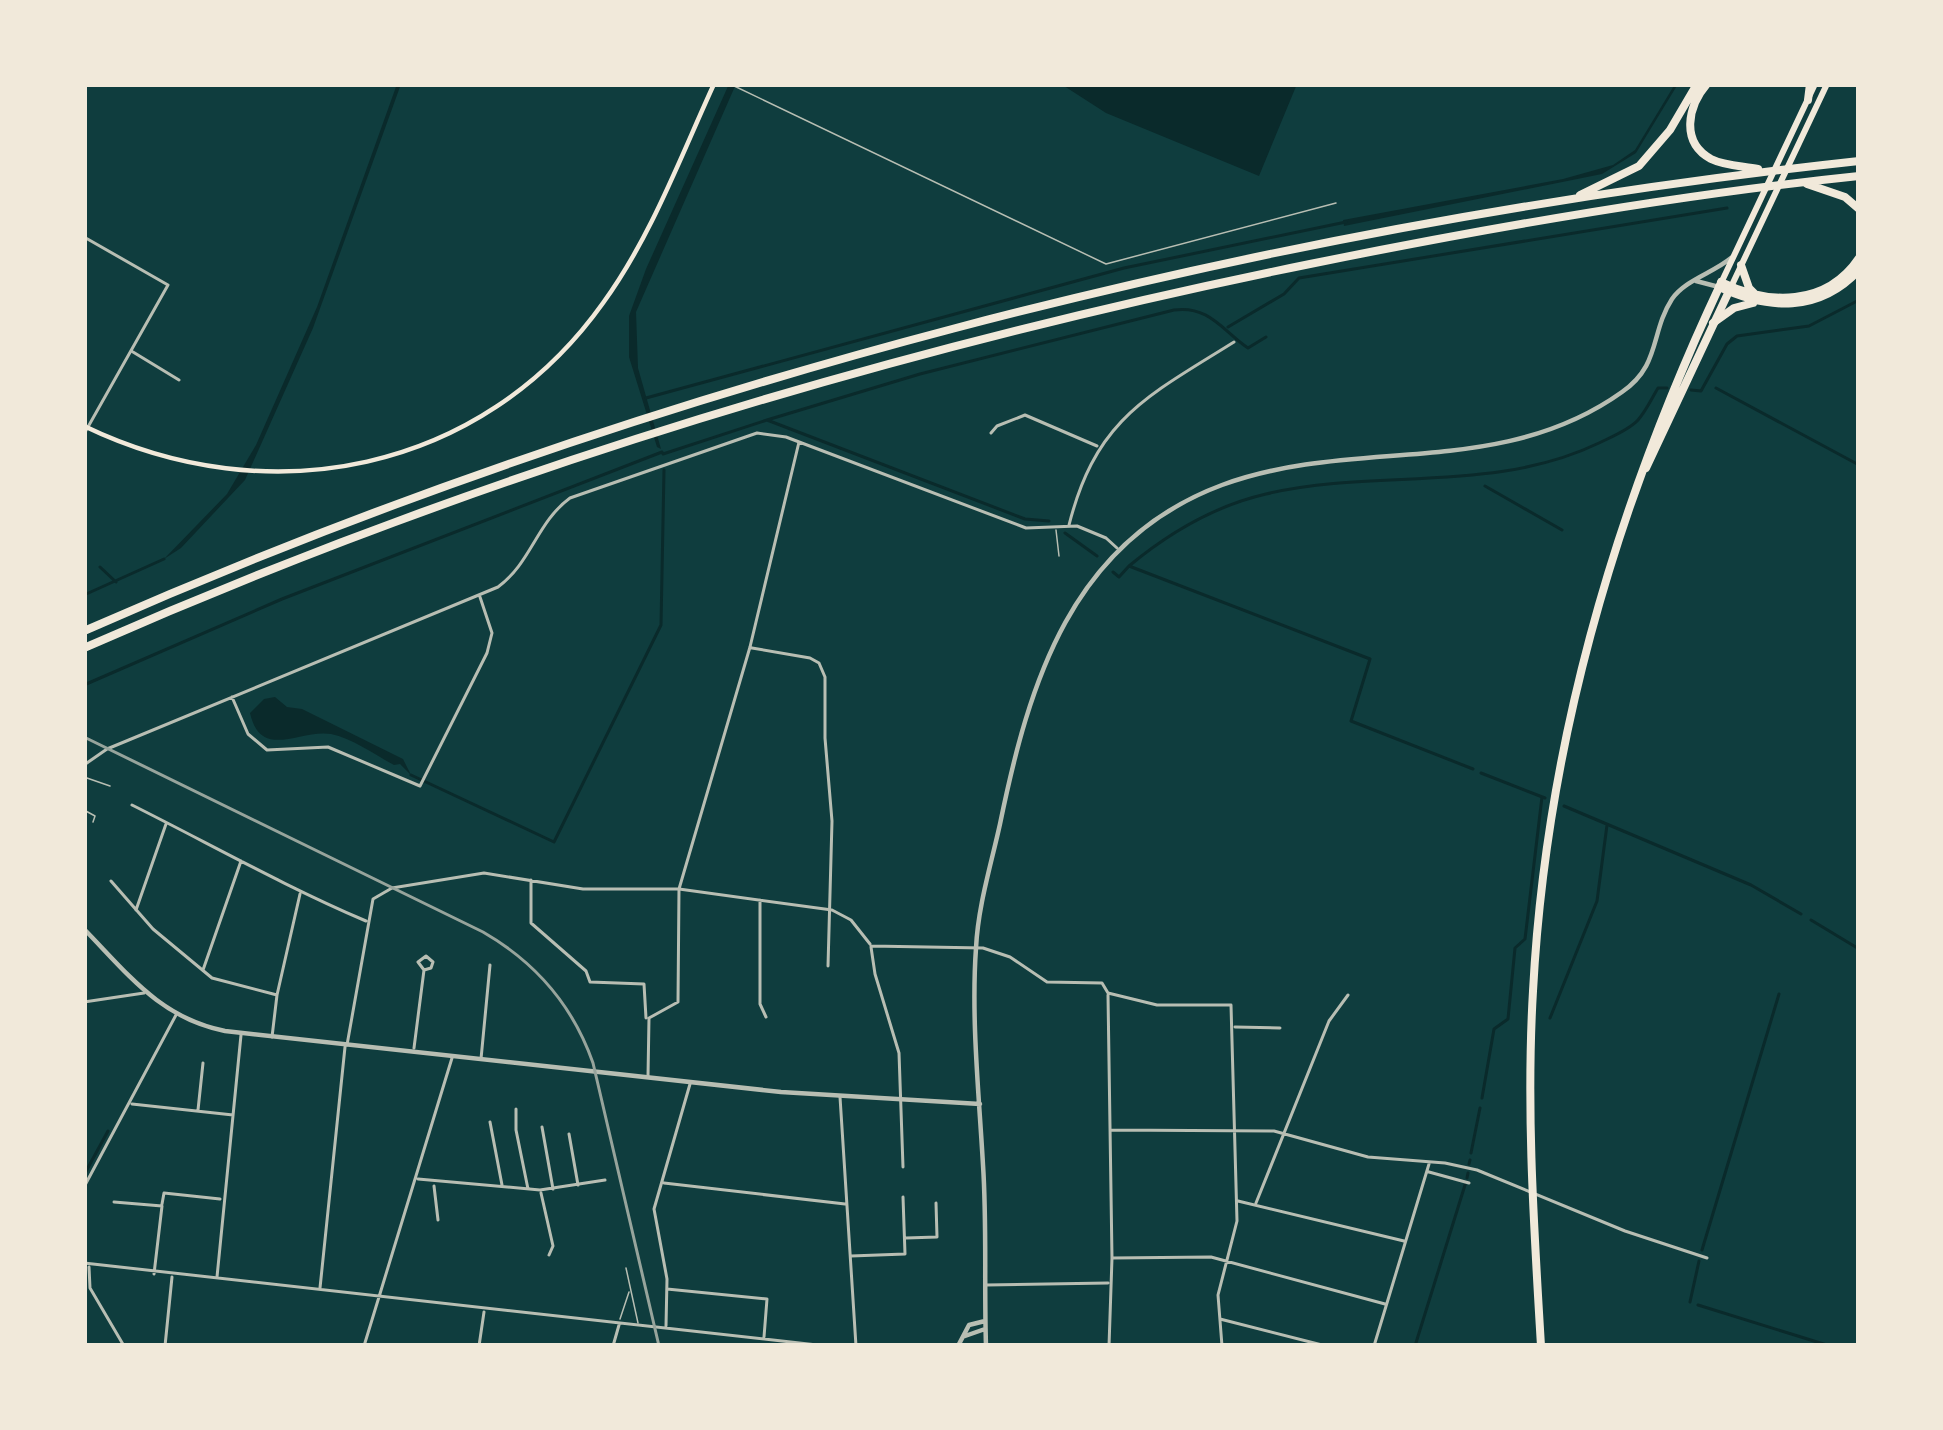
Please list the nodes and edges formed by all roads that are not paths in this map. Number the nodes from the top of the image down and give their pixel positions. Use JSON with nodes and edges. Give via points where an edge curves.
{"nodes":[{"id":1,"x":714,"y":84,"type":"edge"},
{"id":2,"x":730,"y":84,"type":"edge"},
{"id":3,"x":1697,"y":84,"type":"edge"},
{"id":4,"x":1706,"y":84,"type":"edge"},
{"id":5,"x":1813,"y":84,"type":"edge"},
{"id":6,"x":1827,"y":84,"type":"edge"},
{"id":7,"x":1808,"y":100,"type":"joint"},
{"id":8,"x":1859,"y":161,"type":"edge"},
{"id":9,"x":1772,"y":171,"type":"junction"},
{"id":10,"x":1859,"y":176,"type":"edge"},
{"id":11,"x":1800,"y":182,"type":"junction"},
{"id":12,"x":1567,"y":200,"type":"junction"},
{"id":13,"x":1336,"y":203,"type":"dead end"},
{"id":14,"x":1859,"y":208,"type":"edge"},
{"id":15,"x":84,"y":237,"type":"edge"},
{"id":16,"x":1733,"y":256,"type":"junction"},
{"id":17,"x":1859,"y":258,"type":"edge"},
{"id":18,"x":1742,"y":265,"type":"junction"},
{"id":19,"x":1859,"y":270,"type":"edge"},
{"id":20,"x":1699,"y":279,"type":"junction"},
{"id":21,"x":1725,"y":287,"type":"junction"},
{"id":22,"x":1756,"y":300,"type":"junction"},
{"id":23,"x":1713,"y":323,"type":"junction"},
{"id":24,"x":1234,"y":342,"type":"dead end"},
{"id":25,"x":131,"y":351,"type":"junction"},
{"id":26,"x":179,"y":380,"type":"dead end"},
{"id":27,"x":85,"y":429,"type":"edge"},
{"id":28,"x":991,"y":434,"type":"dead end"},
{"id":29,"x":799,"y":442,"type":"junction"},
{"id":30,"x":1099,"y":447,"type":"junction"},
{"id":31,"x":1640,"y":480,"type":"junction"},
{"id":32,"x":1069,"y":526,"type":"junction"},
{"id":33,"x":1056,"y":528,"type":"junction"},
{"id":34,"x":1120,"y":551,"type":"junction"},
{"id":35,"x":1059,"y":556,"type":"dead end"},
{"id":36,"x":479,"y":596,"type":"junction"},
{"id":37,"x":84,"y":631,"type":"edge"},
{"id":38,"x":750,"y":647,"type":"junction"},
{"id":39,"x":84,"y":648,"type":"edge"},
{"id":40,"x":232,"y":697,"type":"junction"},
{"id":41,"x":84,"y":765,"type":"edge"},
{"id":42,"x":84,"y":777,"type":"edge"},
{"id":43,"x":110,"y":786,"type":"dead end"},
{"id":44,"x":132,"y":805,"type":"dead end"},
{"id":45,"x":84,"y":810,"type":"edge"},
{"id":46,"x":93,"y":822,"type":"dead end"},
{"id":47,"x":167,"y":822,"type":"junction"},
{"id":48,"x":242,"y":859,"type":"junction"},
{"id":49,"x":531,"y":878,"type":"junction"},
{"id":50,"x":111,"y":881,"type":"dead end"},
{"id":51,"x":680,"y":889,"type":"junction"},
{"id":52,"x":301,"y":893,"type":"junction"},
{"id":53,"x":760,"y":898,"type":"junction"},
{"id":54,"x":136,"y":910,"type":"junction"},
{"id":55,"x":832,"y":910,"type":"junction"},
{"id":56,"x":368,"y":922,"type":"junction"},
{"id":57,"x":84,"y":929,"type":"edge"},
{"id":58,"x":871,"y":946,"type":"junction"},
{"id":59,"x":976,"y":949,"type":"junction"},
{"id":60,"x":490,"y":965,"type":"dead end"},
{"id":61,"x":828,"y":966,"type":"dead end"},
{"id":62,"x":203,"y":970,"type":"junction"},
{"id":63,"x":424,"y":970,"type":"dead end"},
{"id":64,"x":1108,"y":993,"type":"junction"},
{"id":65,"x":144,"y":994,"type":"junction"},
{"id":66,"x":277,"y":995,"type":"junction"},
{"id":67,"x":1348,"y":995,"type":"dead end"},
{"id":68,"x":84,"y":1002,"type":"edge"},
{"id":69,"x":176,"y":1015,"type":"junction"},
{"id":70,"x":766,"y":1017,"type":"dead end"},
{"id":71,"x":649,"y":1018,"type":"junction"},
{"id":72,"x":1233,"y":1027,"type":"junction"},
{"id":73,"x":1280,"y":1028,"type":"dead end"},
{"id":74,"x":242,"y":1034,"type":"junction"},
{"id":75,"x":272,"y":1037,"type":"junction"},
{"id":76,"x":346,"y":1045,"type":"junction"},
{"id":77,"x":413,"y":1052,"type":"junction"},
{"id":78,"x":453,"y":1056,"type":"junction"},
{"id":79,"x":481,"y":1059,"type":"junction"},
{"id":80,"x":203,"y":1063,"type":"dead end"},
{"id":81,"x":648,"y":1078,"type":"junction"},
{"id":82,"x":691,"y":1082,"type":"junction"},
{"id":83,"x":839,"y":1097,"type":"junction"},
{"id":84,"x":900,"y":1102,"type":"junction"},
{"id":85,"x":130,"y":1103,"type":"junction"},
{"id":86,"x":980,"y":1104,"type":"junction"},
{"id":87,"x":516,"y":1108,"type":"dead end"},
{"id":88,"x":198,"y":1112,"type":"junction"},
{"id":89,"x":233,"y":1115,"type":"junction"},
{"id":90,"x":490,"y":1122,"type":"dead end"},
{"id":91,"x":542,"y":1126,"type":"dead end"},
{"id":92,"x":1110,"y":1130,"type":"junction"},
{"id":93,"x":1235,"y":1130,"type":"junction"},
{"id":94,"x":569,"y":1134,"type":"dead end"},
{"id":95,"x":1282,"y":1134,"type":"junction"},
{"id":96,"x":1430,"y":1161,"type":"junction"},
{"id":97,"x":903,"y":1167,"type":"dead end"},
{"id":98,"x":1427,"y":1172,"type":"junction"},
{"id":99,"x":416,"y":1178,"type":"junction"},
{"id":100,"x":605,"y":1180,"type":"dead end"},
{"id":101,"x":434,"y":1182,"type":"junction"},
{"id":102,"x":662,"y":1183,"type":"junction"},
{"id":103,"x":1469,"y":1183,"type":"dead end"},
{"id":104,"x":578,"y":1186,"type":"junction"},
{"id":105,"x":84,"y":1187,"type":"edge"},
{"id":106,"x":502,"y":1188,"type":"junction"},
{"id":107,"x":528,"y":1189,"type":"junction"},
{"id":108,"x":553,"y":1189,"type":"junction"},
{"id":109,"x":540,"y":1190,"type":"junction"},
{"id":110,"x":903,"y":1197,"type":"dead end"},
{"id":111,"x":224,"y":1200,"type":"junction"},
{"id":112,"x":1237,"y":1201,"type":"junction"},
{"id":113,"x":114,"y":1202,"type":"dead end"},
{"id":114,"x":936,"y":1203,"type":"dead end"},
{"id":115,"x":1256,"y":1203,"type":"junction"},
{"id":116,"x":846,"y":1204,"type":"junction"},
{"id":117,"x":162,"y":1206,"type":"junction"},
{"id":118,"x":438,"y":1220,"type":"dead end"},
{"id":119,"x":904,"y":1238,"type":"junction"},
{"id":120,"x":1405,"y":1241,"type":"junction"},
{"id":121,"x":549,"y":1255,"type":"dead end"},
{"id":122,"x":849,"y":1256,"type":"junction"},
{"id":123,"x":1112,"y":1258,"type":"junction"},
{"id":124,"x":1707,"y":1258,"type":"dead end"},
{"id":125,"x":1226,"y":1262,"type":"junction"},
{"id":126,"x":86,"y":1265,"type":"edge"},
{"id":127,"x":626,"y":1268,"type":"dead end"},
{"id":128,"x":154,"y":1274,"type":"junction"},
{"id":129,"x":172,"y":1275,"type":"junction"},
{"id":130,"x":217,"y":1280,"type":"junction"},
{"id":131,"x":1110,"y":1283,"type":"junction"},
{"id":132,"x":985,"y":1285,"type":"junction"},
{"id":133,"x":630,"y":1289,"type":"junction"},
{"id":134,"x":667,"y":1289,"type":"junction"},
{"id":135,"x":320,"y":1291,"type":"junction"},
{"id":136,"x":379,"y":1296,"type":"junction"},
{"id":137,"x":1385,"y":1304,"type":"junction"},
{"id":138,"x":484,"y":1309,"type":"junction"},
{"id":139,"x":1219,"y":1319,"type":"junction"},
{"id":140,"x":620,"y":1322,"type":"junction"},
{"id":141,"x":638,"y":1325,"type":"junction"},
{"id":142,"x":985,"y":1325,"type":"junction"},
{"id":143,"x":665,"y":1328,"type":"junction"},
{"id":144,"x":764,"y":1339,"type":"junction"},
{"id":145,"x":960,"y":1343,"type":"edge"},
{"id":146,"x":1307,"y":1344,"type":"edge"},
{"id":147,"x":124,"y":1346,"type":"edge"},
{"id":148,"x":166,"y":1346,"type":"edge"},
{"id":149,"x":364,"y":1346,"type":"edge"},
{"id":150,"x":479,"y":1346,"type":"edge"},
{"id":151,"x":613,"y":1346,"type":"edge"},
{"id":152,"x":826,"y":1346,"type":"edge"},
{"id":153,"x":856,"y":1346,"type":"edge"},
{"id":154,"x":986,"y":1346,"type":"edge"},
{"id":155,"x":1109,"y":1346,"type":"edge"},
{"id":156,"x":1222,"y":1346,"type":"edge"},
{"id":157,"x":1327,"y":1346,"type":"edge"},
{"id":158,"x":1374,"y":1346,"type":"edge"},
{"id":159,"x":1541,"y":1346,"type":"edge"}],
"edges":[{"from":1,"to":27,"type":"main road","via":[[618,281],[575,339],[473,421],[402,452],[333,469],[253,472],[159,456]]},
{"from":2,"to":13,"type":"lane","via":[[1106,265]]},
{"from":3,"to":12,"type":"highway","via":[[1639,166]]},
{"from":4,"to":9,"type":"highway","via":[[1690,120],[1700,150],[1724,164]]},
{"from":5,"to":7,"type":"highway"},
{"from":6,"to":18,"type":"main road"},
{"from":7,"to":16,"type":"main road"},
{"from":8,"to":9,"type":"highway"},
{"from":9,"to":12,"type":"highway"},
{"from":10,"to":11,"type":"highway"},
{"from":11,"to":14,"type":"highway"},
{"from":11,"to":39,"type":"highway","via":[[1468,232],[1185,289],[884,364],[360,536]]},
{"from":12,"to":37,"type":"highway","via":[[1071,300],[825,365],[315,537]]},
{"from":15,"to":25,"type":"street","via":[[168,285]]},
{"from":16,"to":20,"type":"street"},
{"from":16,"to":21,"type":"main road"},
{"from":17,"to":22,"type":"highway","via":[[1816,292]]},
{"from":18,"to":21,"type":"main road"},
{"from":18,"to":22,"type":"highway"},
{"from":19,"to":22,"type":"highway","via":[[1816,299]]},
{"from":20,"to":21,"type":"street"},
{"from":20,"to":34,"type":"street","via":[[1670,302],[1638,379],[1560,427],[1482,448],[1264,472],[1181,505]]},
{"from":21,"to":22,"type":"highway"},
{"from":21,"to":23,"type":"highway"},
{"from":21,"to":31,"type":"highway","via":[[1663,411]]},
{"from":22,"to":23,"type":"highway"},
{"from":23,"to":31,"type":"highway"},
{"from":24,"to":30,"type":"street","via":[[1148,398]]},
{"from":25,"to":26,"type":"street"},
{"from":25,"to":27,"type":"street"},
{"from":28,"to":30,"type":"street","via":[[1024,415]]},
{"from":29,"to":33,"type":"street","via":[[1026,528]]},
{"from":29,"to":36,"type":"street","via":[[757,433],[570,498],[546,520],[514,574]]},
{"from":29,"to":38,"type":"street"},
{"from":30,"to":32,"type":"street"},
{"from":31,"to":159,"type":"highway","via":[[1566,733],[1539,921],[1531,1110]]},
{"from":32,"to":33,"type":"street"},
{"from":32,"to":34,"type":"street"},
{"from":33,"to":35,"type":"lane"},
{"from":34,"to":59,"type":"street","via":[[1064,619],[1027,709]]},
{"from":36,"to":40,"type":"street"},
{"from":36,"to":40,"type":"street","via":[[492,632],[487,653],[420,786],[328,748],[267,750],[248,734]]},
{"from":38,"to":51,"type":"street"},
{"from":38,"to":55,"type":"street","via":[[809,658],[825,677]]},
{"from":40,"to":41,"type":"street"},
{"from":42,"to":43,"type":"lane"},
{"from":44,"to":47,"type":"street"},
{"from":45,"to":46,"type":"lane"},
{"from":47,"to":48,"type":"street"},
{"from":47,"to":54,"type":"street"},
{"from":48,"to":52,"type":"street"},
{"from":48,"to":62,"type":"street"},
{"from":49,"to":51,"type":"street","via":[[583,889]]},
{"from":49,"to":56,"type":"street","via":[[477,874],[386,890],[374,897]]},
{"from":49,"to":71,"type":"street","via":[[531,922],[590,982],[644,984]]},
{"from":50,"to":54,"type":"street"},
{"from":51,"to":53,"type":"street"},
{"from":51,"to":71,"type":"street","via":[[678,1002]]},
{"from":52,"to":56,"type":"street"},
{"from":52,"to":66,"type":"street"},
{"from":53,"to":55,"type":"street"},
{"from":53,"to":70,"type":"street"},
{"from":54,"to":62,"type":"street"},
{"from":55,"to":58,"type":"street"},
{"from":55,"to":61,"type":"street"},
{"from":56,"to":76,"type":"street"},
{"from":57,"to":65,"type":"street"},
{"from":58,"to":59,"type":"street"},
{"from":58,"to":84,"type":"street","via":[[899,1053]]},
{"from":59,"to":64,"type":"street","via":[[1010,957],[1047,982],[1098,982]]},
{"from":59,"to":86,"type":"street"},
{"from":60,"to":79,"type":"street"},
{"from":62,"to":66,"type":"street"},
{"from":63,"to":77,"type":"street"},
{"from":64,"to":72,"type":"street","via":[[1157,1005],[1226,1004]]},
{"from":64,"to":92,"type":"street"},
{"from":65,"to":68,"type":"street"},
{"from":65,"to":69,"type":"street"},
{"from":66,"to":75,"type":"street"},
{"from":67,"to":95,"type":"street"},
{"from":69,"to":74,"type":"street"},
{"from":69,"to":85,"type":"street"},
{"from":71,"to":81,"type":"street"},
{"from":72,"to":73,"type":"street"},
{"from":72,"to":93,"type":"street"},
{"from":74,"to":75,"type":"street"},
{"from":74,"to":89,"type":"street"},
{"from":75,"to":76,"type":"street"},
{"from":76,"to":77,"type":"street"},
{"from":76,"to":135,"type":"street"},
{"from":77,"to":78,"type":"street"},
{"from":78,"to":79,"type":"street"},
{"from":78,"to":99,"type":"street"},
{"from":79,"to":81,"type":"street"},
{"from":80,"to":88,"type":"street"},
{"from":81,"to":82,"type":"street"},
{"from":82,"to":83,"type":"street"},
{"from":82,"to":102,"type":"street"},
{"from":83,"to":84,"type":"street"},
{"from":83,"to":116,"type":"street"},
{"from":84,"to":86,"type":"street"},
{"from":84,"to":97,"type":"street"},
{"from":85,"to":88,"type":"street"},
{"from":85,"to":105,"type":"street"},
{"from":86,"to":132,"type":"street"},
{"from":87,"to":107,"type":"street"},
{"from":88,"to":89,"type":"street"},
{"from":89,"to":111,"type":"street"},
{"from":90,"to":106,"type":"street"},
{"from":91,"to":108,"type":"street"},
{"from":92,"to":93,"type":"street"},
{"from":92,"to":123,"type":"street"},
{"from":93,"to":95,"type":"street"},
{"from":93,"to":112,"type":"street"},
{"from":94,"to":104,"type":"street"},
{"from":95,"to":96,"type":"street","via":[[1368,1157]]},
{"from":95,"to":115,"type":"street"},
{"from":96,"to":98,"type":"street"},
{"from":96,"to":124,"type":"street","via":[[1477,1170]]},
{"from":98,"to":103,"type":"street"},
{"from":98,"to":120,"type":"street"},
{"from":99,"to":101,"type":"street"},
{"from":99,"to":136,"type":"street"},
{"from":100,"to":104,"type":"street"},
{"from":101,"to":106,"type":"street"},
{"from":101,"to":118,"type":"street"},
{"from":102,"to":116,"type":"street"},
{"from":102,"to":134,"type":"street","via":[[654,1210]]},
{"from":104,"to":108,"type":"street"},
{"from":106,"to":107,"type":"street"},
{"from":107,"to":109,"type":"street"},
{"from":108,"to":109,"type":"street"},
{"from":109,"to":121,"type":"street"},
{"from":110,"to":119,"type":"street"},
{"from":111,"to":117,"type":"street","via":[[164,1193]]},
{"from":111,"to":130,"type":"street"},
{"from":112,"to":115,"type":"street"},
{"from":112,"to":125,"type":"street"},
{"from":113,"to":117,"type":"street"},
{"from":114,"to":119,"type":"street","via":[[937,1238]]},
{"from":115,"to":120,"type":"street"},
{"from":116,"to":122,"type":"street"},
{"from":117,"to":128,"type":"street"},
{"from":119,"to":122,"type":"street","via":[[905,1254]]},
{"from":120,"to":137,"type":"street"},
{"from":122,"to":153,"type":"street"},
{"from":123,"to":125,"type":"street"},
{"from":123,"to":131,"type":"street"},
{"from":125,"to":137,"type":"street"},
{"from":125,"to":139,"type":"street"},
{"from":126,"to":128,"type":"street"},
{"from":126,"to":147,"type":"street","via":[[90,1288]]},
{"from":127,"to":133,"type":"lane"},
{"from":128,"to":129,"type":"street"},
{"from":129,"to":130,"type":"street"},
{"from":129,"to":148,"type":"street"},
{"from":130,"to":135,"type":"street"},
{"from":131,"to":132,"type":"street"},
{"from":131,"to":155,"type":"street"},
{"from":132,"to":142,"type":"street"},
{"from":133,"to":140,"type":"lane"},
{"from":133,"to":141,"type":"lane"},
{"from":134,"to":143,"type":"street"},
{"from":134,"to":144,"type":"street","via":[[767,1299]]},
{"from":135,"to":136,"type":"street"},
{"from":136,"to":138,"type":"street"},
{"from":136,"to":149,"type":"street"},
{"from":137,"to":158,"type":"street"},
{"from":138,"to":140,"type":"street"},
{"from":138,"to":150,"type":"street"},
{"from":139,"to":146,"type":"street"},
{"from":139,"to":156,"type":"street"},
{"from":140,"to":141,"type":"street"},
{"from":140,"to":151,"type":"street"},
{"from":141,"to":143,"type":"street"},
{"from":142,"to":145,"type":"street","via":[[969,1325]]},
{"from":142,"to":154,"type":"street"},
{"from":143,"to":144,"type":"street"},
{"from":144,"to":152,"type":"street"},
{"from":146,"to":157,"type":"street"}]}
